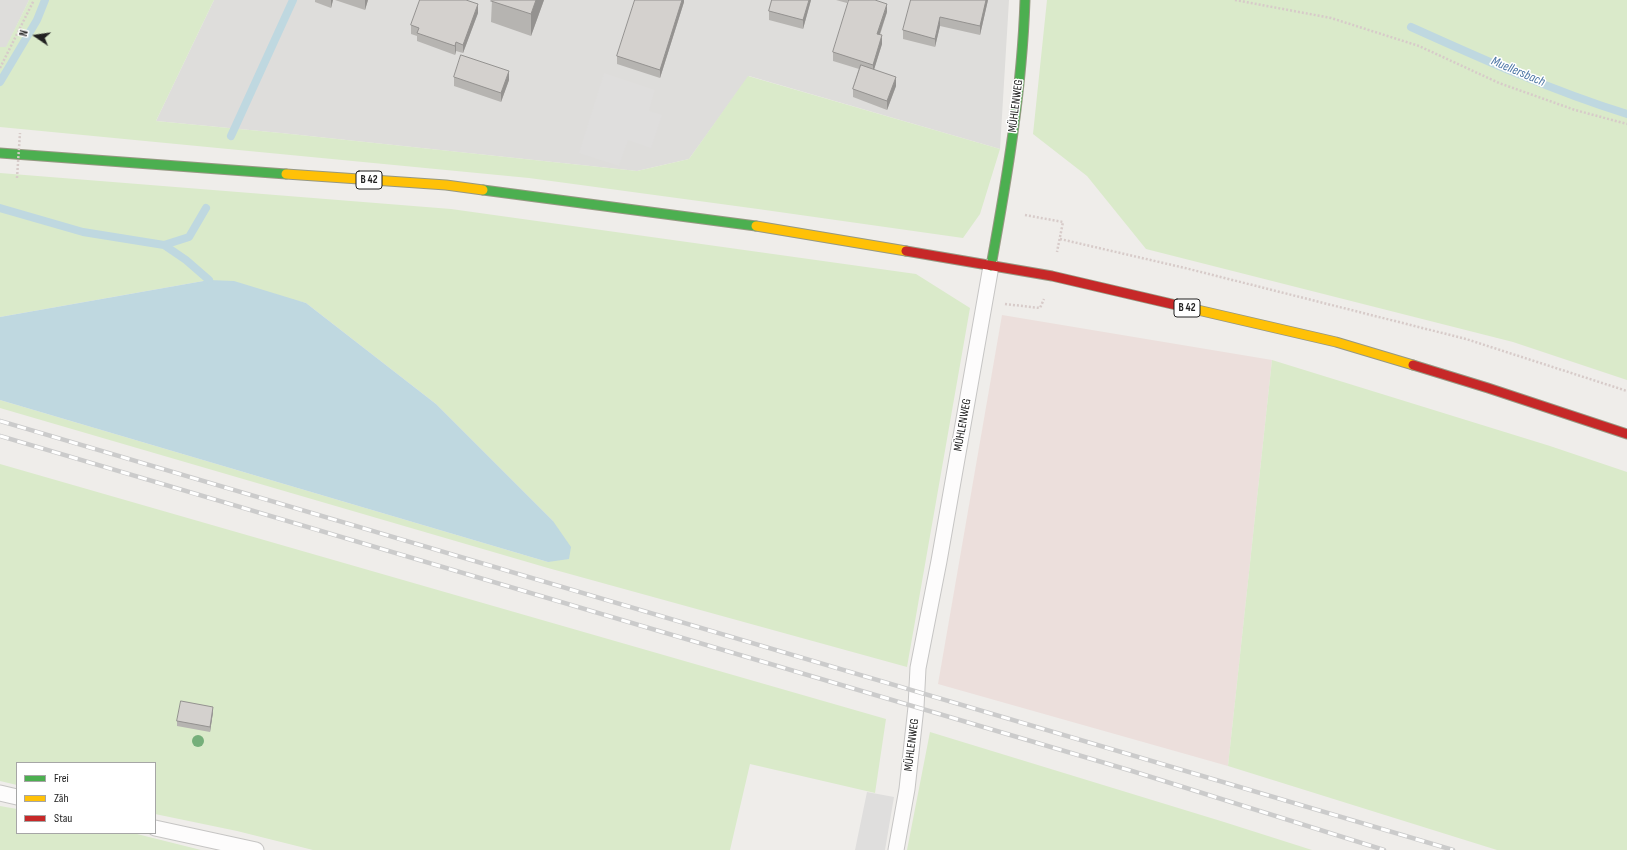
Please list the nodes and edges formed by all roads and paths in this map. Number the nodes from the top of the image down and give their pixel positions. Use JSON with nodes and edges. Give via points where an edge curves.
{"nodes":[{"id":1,"x":34,"y":0,"type":"edge"},
{"id":2,"x":1025,"y":0,"type":"edge"},
{"id":3,"x":1235,"y":0,"type":"edge"},
{"id":4,"x":0,"y":68,"type":"edge"},
{"id":5,"x":1627,"y":124,"type":"edge"},
{"id":6,"x":20,"y":133,"type":"dead end"},
{"id":7,"x":0,"y":152,"type":"edge"},
{"id":8,"x":16,"y":178,"type":"dead end"},
{"id":9,"x":1001,"y":210,"type":"junction"},
{"id":10,"x":1060,"y":239,"type":"junction"},
{"id":11,"x":991,"y":266,"type":"junction"},
{"id":12,"x":1052,"y":276,"type":"junction"},
{"id":13,"x":984,"y":302,"type":"junction"},
{"id":14,"x":1627,"y":391,"type":"edge"},
{"id":15,"x":1627,"y":434,"type":"edge"},
{"id":16,"x":0,"y":794,"type":"edge"},
{"id":17,"x":16,"y":797,"type":"edge"},
{"id":18,"x":156,"y":828,"type":"edge"},
{"id":19,"x":256,"y":850,"type":"edge"},
{"id":20,"x":896,"y":850,"type":"edge"}],
"edges":[{"from":1,"to":4,"type":"path"},
{"from":2,"to":9,"type":"main road","name":"MÜHLENWEG","via":[[1024,41]]},
{"from":3,"to":5,"type":"path","via":[[1331,18],[1419,46],[1499,83],[1575,110]]},
{"from":6,"to":8,"type":"path","bridge":true},
{"from":7,"to":11,"type":"main road","number":"B 42","via":[[446,185],[737,223]]},
{"from":9,"to":10,"type":"path","via":[[1063,222]]},
{"from":9,"to":11,"type":"main road","name":"MÜHLENWEG"},
{"from":10,"to":12,"type":"path"},
{"from":10,"to":14,"type":"path","via":[[1466,339]]},
{"from":11,"to":12,"type":"main road","number":"B 42"},
{"from":11,"to":13,"type":"lane","name":"MÜHLENWEG"},
{"from":12,"to":13,"type":"path","via":[[1040,308]]},
{"from":12,"to":15,"type":"main road","number":"B 42","via":[[1336,342]]},
{"from":13,"to":20,"type":"lane","name":"MÜHLENWEG","via":[[918,668],[916,707]]},
{"from":16,"to":17,"type":"lane"},
{"from":18,"to":19,"type":"lane"}]}
